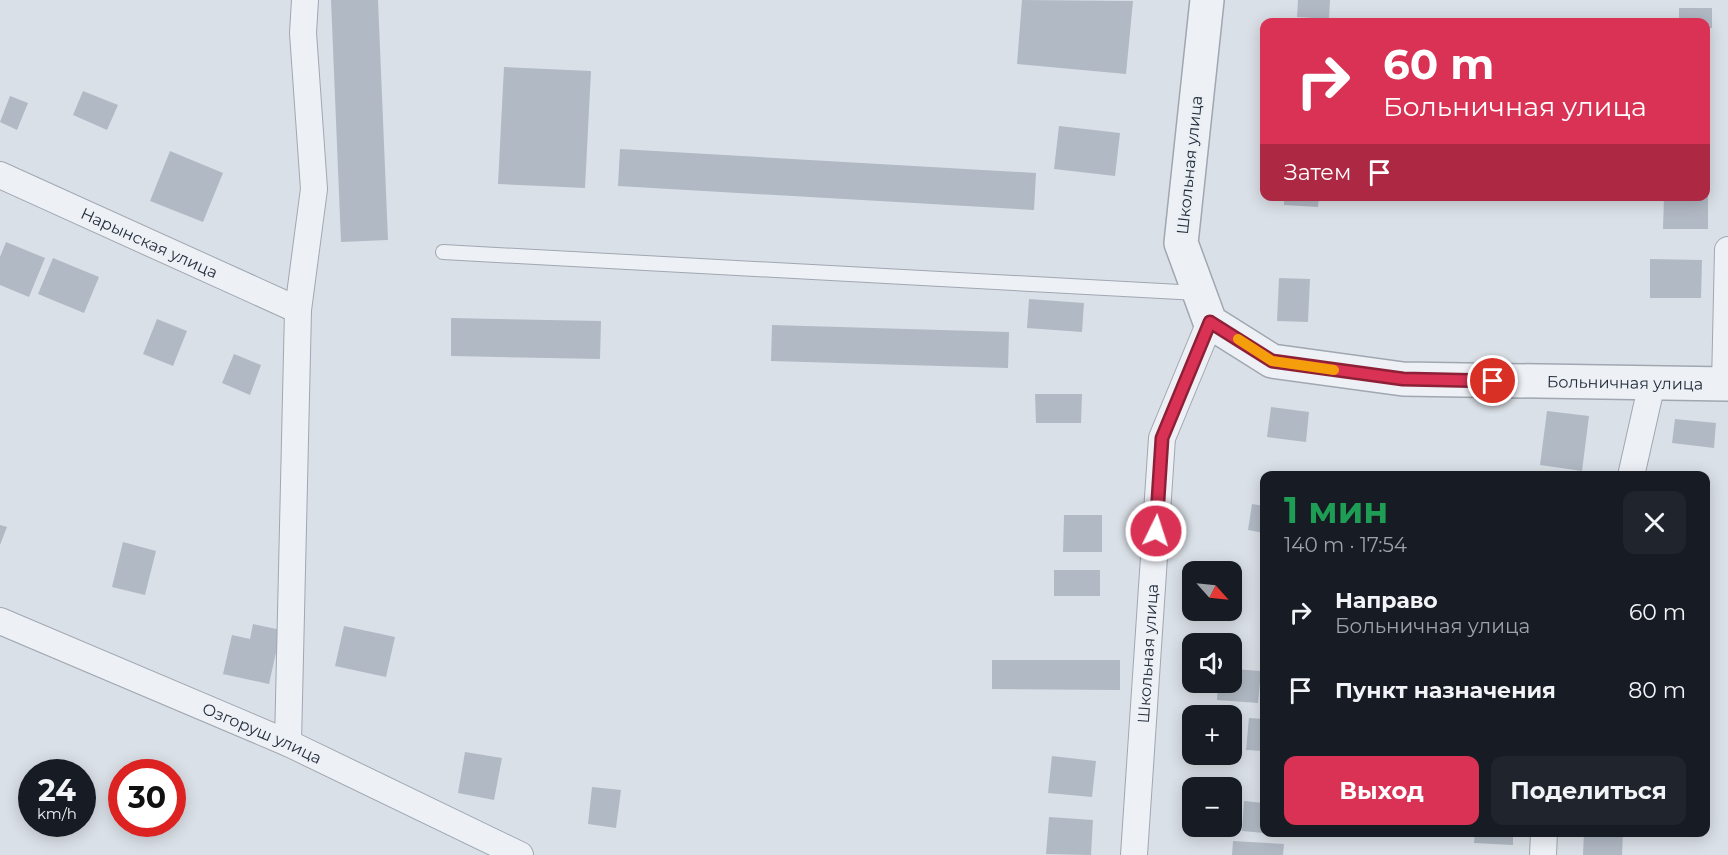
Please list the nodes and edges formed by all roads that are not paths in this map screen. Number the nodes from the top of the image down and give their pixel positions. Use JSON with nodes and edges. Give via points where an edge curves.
{"nodes":[{"id":1,"x":305,"y":0,"type":"edge"},
{"id":2,"x":1207,"y":0,"type":"edge"},
{"id":3,"x":0,"y":175,"type":"edge"},
{"id":4,"x":1728,"y":249,"type":"edge"},
{"id":5,"x":442,"y":252,"type":"dead end"},
{"id":6,"x":1205,"y":307,"type":"junction"},
{"id":7,"x":298,"y":310,"type":"junction"},
{"id":8,"x":1652,"y":383,"type":"junction"},
{"id":9,"x":1726,"y":384,"type":"edge"},
{"id":10,"x":1632,"y":471,"type":"edge"},
{"id":11,"x":0,"y":621,"type":"edge"},
{"id":12,"x":288,"y":743,"type":"junction"},
{"id":13,"x":1544,"y":837,"type":"edge"},
{"id":14,"x":520,"y":855,"type":"edge"},
{"id":15,"x":1134,"y":855,"type":"edge"},
{"id":16,"x":1543,"y":855,"type":"edge"}],
"edges":[{"from":1,"to":7,"type":"street","via":[[303,33],[314,189]]},
{"from":2,"to":6,"type":"street","name":"Школьная улица","via":[[1180,243]]},
{"from":3,"to":7,"type":"street","name":"Нарынская улица"},
{"from":4,"to":9,"type":"street"},
{"from":5,"to":6,"type":"lane"},
{"from":6,"to":8,"type":"street","name":"Больничная улица","via":[[1272,361],[1403,379]]},
{"from":6,"to":15,"type":"street","name":"Школьная улица","via":[[1162,438]]},
{"from":7,"to":12,"type":"street"},
{"from":8,"to":9,"type":"street","name":"Больничная улица"},
{"from":8,"to":10,"type":"street"},
{"from":11,"to":12,"type":"street","name":"Озгоруш улица"},
{"from":12,"to":14,"type":"street","name":"Озгоруш улица"},
{"from":13,"to":16,"type":"street"}]}
